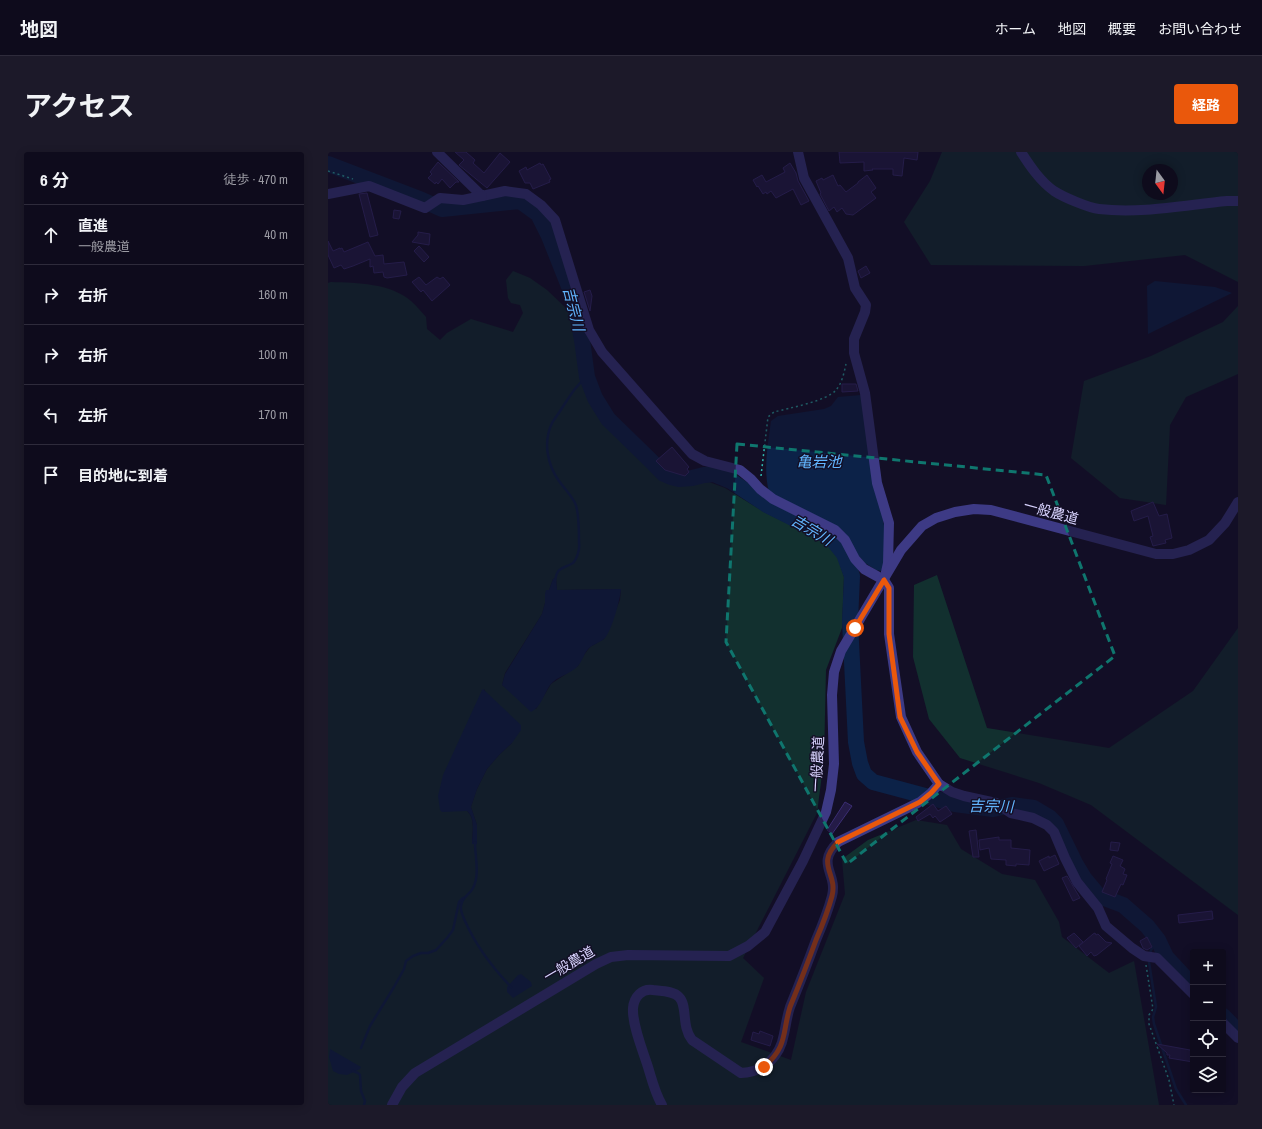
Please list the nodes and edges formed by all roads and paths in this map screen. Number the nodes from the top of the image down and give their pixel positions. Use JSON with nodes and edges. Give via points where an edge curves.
{"nodes":[{"id":1,"x":437,"y":152,"type":"edge"},
{"id":2,"x":798,"y":152,"type":"edge"},
{"id":3,"x":1021,"y":152,"type":"edge"},
{"id":4,"x":328,"y":171,"type":"edge"},
{"id":5,"x":369,"y":186,"type":"junction"},
{"id":6,"x":328,"y":194,"type":"edge"},
{"id":7,"x":482,"y":196,"type":"junction"},
{"id":8,"x":1238,"y":201,"type":"edge"},
{"id":9,"x":848,"y":360,"type":"dead end"},
{"id":10,"x":760,"y":489,"type":"junction"},
{"id":11,"x":1238,"y":502,"type":"edge"},
{"id":12,"x":884,"y":580,"type":"junction"},
{"id":13,"x":939,"y":784,"type":"junction"},
{"id":14,"x":1148,"y":956,"type":"junction"},
{"id":15,"x":1190,"y":991,"type":"edge"},
{"id":16,"x":1226,"y":1026,"type":"edge"},
{"id":17,"x":1238,"y":1038,"type":"edge"},
{"id":18,"x":392,"y":1105,"type":"edge"},
{"id":19,"x":662,"y":1105,"type":"edge"},
{"id":20,"x":1174,"y":1105,"type":"edge"}],
"edges":[{"from":1,"to":7,"type":"street"},
{"from":2,"to":12,"type":"street","via":[[804,178],[848,258],[855,288],[866,305],[854,339],[854,353],[865,393],[877,483],[889,523],[888,563]]},
{"from":3,"to":8,"type":"street","via":[[1035,172],[1054,191],[1075,202],[1098,209],[1134,211],[1226,200]]},
{"from":4,"to":5,"type":"path"},
{"from":5,"to":6,"type":"street"},
{"from":5,"to":7,"type":"street","via":[[425,208],[440,198],[463,200]]},
{"from":7,"to":10,"type":"street","via":[[505,192],[526,194],[541,205],[555,220],[589,330],[602,352],[692,454],[705,461],[740,470]]},
{"from":9,"to":10,"type":"path","via":[[836,391],[826,398],[774,412],[768,417]]},
{"from":10,"to":12,"type":"street","via":[[773,499],[835,530],[845,540],[859,564]]},
{"from":11,"to":12,"type":"street","name":"一般農道","via":[[1225,523],[1209,540],[1189,550],[1173,554],[1156,554],[990,510],[955,512],[922,526],[901,550]]},
{"from":12,"to":13,"type":"street","via":[[889,588],[889,634],[900,717],[917,752]]},
{"from":12,"to":18,"type":"street","name":"一般農道","via":[[841,651],[834,672],[834,764],[826,812],[765,932],[748,946],[728,956],[611,957],[415,1073],[402,1087]]},
{"from":13,"to":14,"type":"street","via":[[952,792],[996,803],[1047,825],[1054,832],[1077,882],[1098,908],[1106,926],[1132,948]]},
{"from":13,"to":19,"type":"street","via":[[920,802],[838,842],[830,849],[827,859],[833,886],[832,895],[790,1007],[779,1050],[764,1067],[749,1073],[741,1073],[688,1035],[679,995],[650,989],[642,991],[633,1007],[635,1027]]},
{"from":14,"to":15,"type":"street","via":[[1156,958]]},
{"from":14,"to":20,"type":"path","via":[[1153,1010],[1149,1015],[1149,1024],[1169,1080]]},
{"from":16,"to":17,"type":"street"}]}
